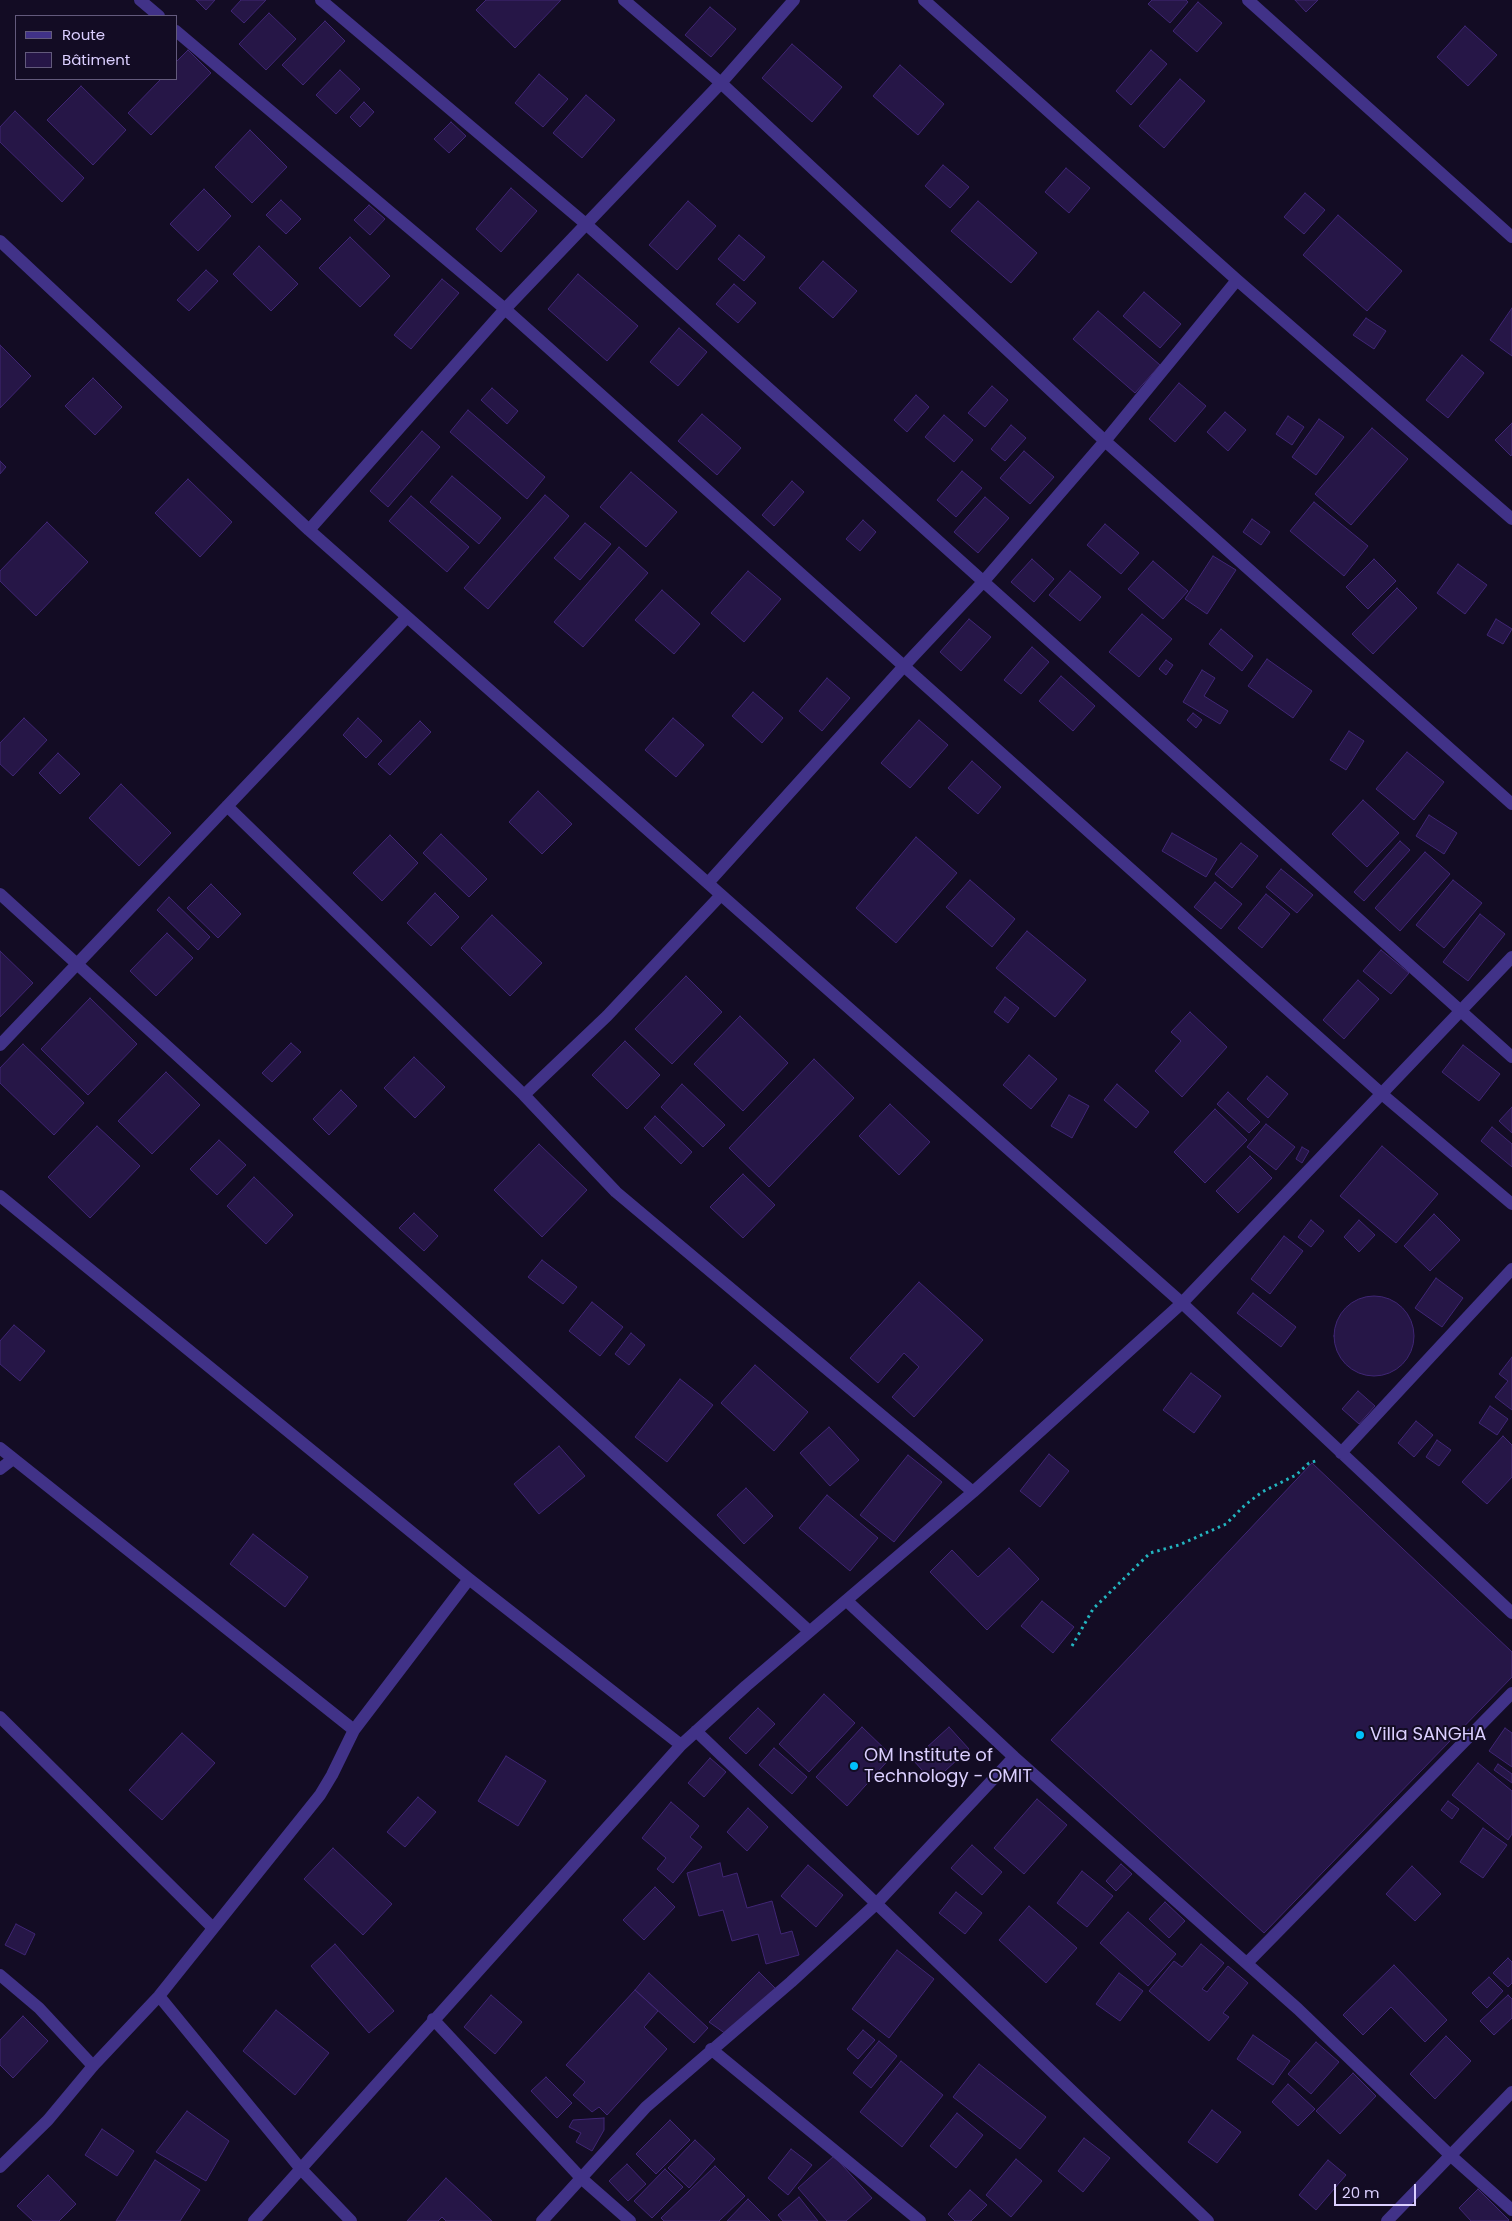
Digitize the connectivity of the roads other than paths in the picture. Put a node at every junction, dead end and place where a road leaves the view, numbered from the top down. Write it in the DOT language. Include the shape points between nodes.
graph roads {
  1 [pos="140,0"];
  2 [pos="321,0"];
  3 [pos="624,0"];
  4 [pos="794,0"];
  5 [pos="924,0"];
  6 [pos="1248,0"];
  7 [pos="158,15"];
  8 [pos="178,33"];
  9 [pos="721,83"];
  10 [pos="587,225"];
  11 [pos="1512,237"];
  12 [pos="0,242"];
  13 [pos="1237,280"];
  14 [pos="505,309"];
  15 [pos="1105,441"];
  16 [pos="1512,519"];
  17 [pos="309,530"];
  18 [pos="983,582"];
  19 [pos="407,617"];
  20 [pos="904,666"];
  21 [pos="1512,804"];
  22 [pos="227,806"];
  23 [pos="708,883"];
  24 [pos="0,894"];
  25 [pos="721,895"];
  26 [pos="1512,957"];
  27 [pos="77,963"];
  28 [pos="1461,1011"];
  29 [pos="0,1045"];
  30 [pos="1512,1057"];
  31 [pos="1383,1094"];
  32 [pos="524,1095"];
  33 [pos="0,1196"];
  34 [pos="1512,1204"];
  35 [pos="1512,1269"];
  36 [pos="1182,1303"];
  37 [pos="0,1448"];
  38 [pos="1341,1453"];
  39 [pos="13,1459"];
  40 [pos="0,1469"];
  41 [pos="973,1492"];
  42 [pos="469,1579"];
  43 [pos="847,1601"];
  44 [pos="1512,1613"];
  45 [pos="809,1631"];
  46 [pos="1512,1694"];
  47 [pos="0,1717"];
  48 [pos="354,1730"];
  49 [pos="696,1731"];
  50 [pos="681,1745"];
  51 [pos="1014,1757"];
  52 [pos="876,1904"];
  53 [pos="213,1928"];
  54 [pos="1247,1963"];
  55 [pos="0,1975"];
  56 [pos="159,1996"];
  57 [pos="433,2019"];
  58 [pos="711,2049"];
  59 [pos="93,2066"];
  60 [pos="1512,2092"];
  61 [pos="1450,2155"];
  62 [pos="0,2167"];
  63 [pos="300,2168"];
  64 [pos="581,2178"];
  65 [pos="1512,2210"];
  66 [pos="254,2221"];
  67 [pos="351,2221"];
  68 [pos="542,2221"];
  69 [pos="630,2221"];
  70 [pos="920,2221"];
  71 [pos="1208,2221"];
  72 [pos="1387,2221"];
  1 -- 7 [label="street"];
  2 -- 10 [label="street"];
  3 -- 9 [label="street"];
  4 -- 9 [label="street"];
  5 -- 13 [label="street"];
  6 -- 11 [label="street"];
  8 -- 14 [label="street"];
  9 -- 10 [label="street"];
  9 -- 15 [label="street"];
  10 -- 14 [label="street"];
  10 -- 18 [label="street"];
  12 -- 17 [label="street"];
  13 -- 15 [label="street"];
  13 -- 16 [label="street"];
  14 -- 17 [label="street"];
  14 -- 20 [label="street"];
  15 -- 18 [label="street"];
  15 -- 21 [label="street"];
  17 -- 19 [label="street"];
  18 -- 20 [label="street"];
  18 -- 28 [label="street"];
  19 -- 22 [label="street"];
  19 -- 23 [label="street"];
  20 -- 23 [label="street"];
  20 -- 31 [label="street"];
  22 -- 27 [label="street"];
  22 -- 32 [label="street"];
  23 -- 25 [label="street"];
  24 -- 27 [label="street"];
  25 -- 32 [label="street" via="607,1016"];
  25 -- 36 [label="street"];
  26 -- 28 [label="street"];
  27 -- 29 [label="street"];
  27 -- 45 [label="street"];
  28 -- 30 [label="street"];
  28 -- 31 [label="street"];
  31 -- 34 [label="street"];
  31 -- 36 [label="street"];
  32 -- 41 [label="street" via="616,1192"];
  33 -- 42 [label="street"];
  35 -- 38 [label="street"];
  36 -- 38 [label="street"];
  36 -- 41 [label="street"];
  37 -- 39 [label="street"];
  38 -- 44 [label="street"];
  39 -- 40 [label="street"];
  39 -- 48 [label="street"];
  41 -- 43 [label="street"];
  42 -- 48 [label="street"];
  42 -- 50 [label="street"];
  43 -- 45 [label="street"];
  43 -- 51 [label="street"];
  45 -- 49 [label="street"];
  46 -- 54 [label="street"];
  47 -- 53 [label="street"];
  48 -- 53 [label="street" via="320,1796"];
  49 -- 50 [label="street"];
  49 -- 52 [label="street"];
  50 -- 57 [label="street"];
  51 -- 52 [label="street"];
  51 -- 54 [label="street"];
  52 -- 58 [label="street"];
  52 -- 71 [label="street"];
  53 -- 56 [label="street"];
  54 -- 61 [label="street"];
  55 -- 59 [label="street" via="39,2008"];
  56 -- 59 [label="street"];
  56 -- 63 [label="street"];
  57 -- 63 [label="street"];
  57 -- 64 [label="street"];
  58 -- 64 [label="street" via="646,2107"];
  58 -- 70 [label="street"];
  59 -- 62 [label="street" via="48,2120"];
  60 -- 61 [label="street"];
  61 -- 65 [label="street"];
  61 -- 72 [label="street"];
  63 -- 66 [label="street"];
  63 -- 67 [label="street"];
  64 -- 68 [label="street"];
  64 -- 69 [label="street"];
}
